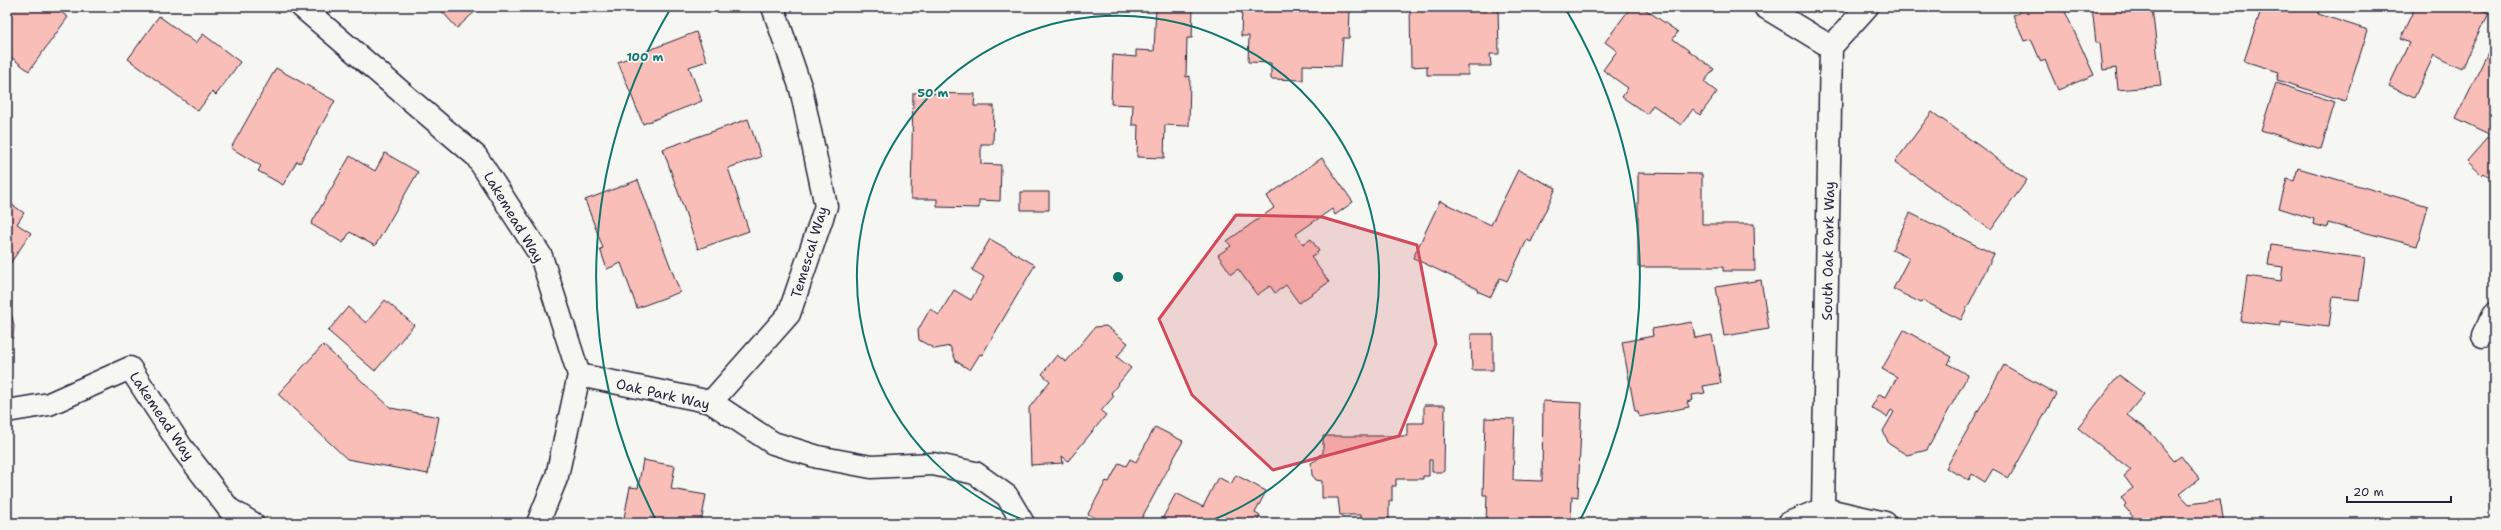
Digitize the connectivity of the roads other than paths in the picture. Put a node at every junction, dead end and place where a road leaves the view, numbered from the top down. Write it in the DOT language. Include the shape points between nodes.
graph roads {
  1 [pos="302,7"];
  2 [pos="773,7"];
  3 [pos="1765,7"];
  4 [pos="1867,7"];
  5 [pos="1831,47"];
  6 [pos="2494,314"];
  7 [pos="2483,336"];
  8 [pos="579,375"];
  9 [pos="711,402"];
  10 [pos="7,411"];
  11 [pos="1823,509"];
  12 [pos="252,523"];
  13 [pos="538,523"];
  14 [pos="1023,523"];
  15 [pos="1789,523"];
  16 [pos="1885,523"];
  1 -- 8 [label="street, Lakemead Way" via="476,156 541,256"];
  2 -- 9 [label="street, Temescal Way" via="801,89 826,206 789,314"];
  3 -- 5 [label="street"];
  4 -- 5 [label="street"];
  5 -- 11 [label="street, South Oak Park Way"];
  6 -- 7 [label="street"];
  8 -- 9 [label="street, Oak Park Way"];
  8 -- 13 [label="street, Lakemead Way" via="557,476"];
  9 -- 14 [label="street, Oak Park Way" via="773,443 818,456 871,467 933,464 975,473 1007,496"];
  10 -- 12 [label="street, Lakemead Way" via="49,404 130,368 182,448 229,509"];
  11 -- 15 [label="street"];
  11 -- 16 [label="street"];
}
